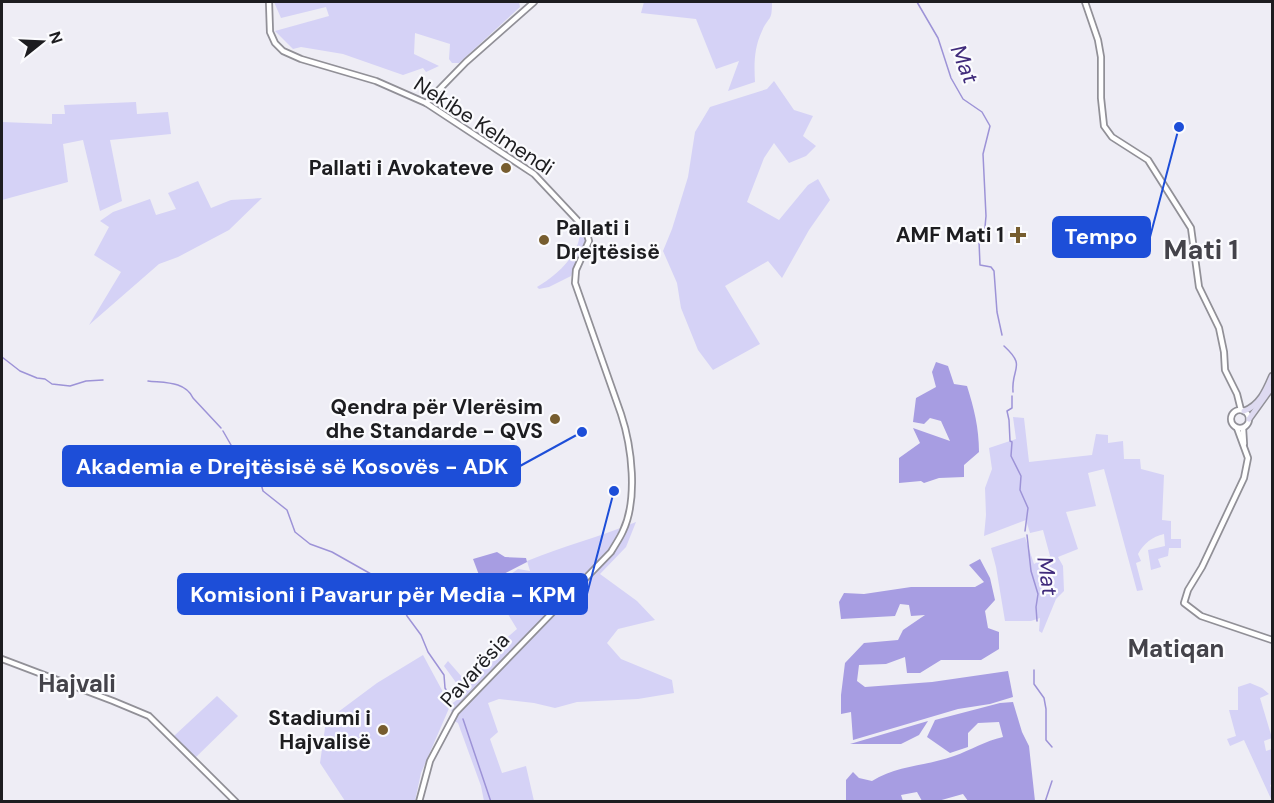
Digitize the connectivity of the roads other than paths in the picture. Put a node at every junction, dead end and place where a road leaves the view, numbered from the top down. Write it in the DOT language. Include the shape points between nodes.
graph roads {
  1 [pos="269,2"];
  2 [pos="534,2"];
  3 [pos="1085,2"];
  4 [pos="426,103"];
  5 [pos="1272,376"];
  6 [pos="1272,387"];
  7 [pos="1243,411"];
  8 [pos="621,414"];
  9 [pos="1249,419"];
  10 [pos="1240,428"];
  11 [pos="1272,640"];
  12 [pos="2,658"];
  13 [pos="236,801"];
  14 [pos="419,801"];
  1 -- 4 [label="street, Nekibe Kelmendi" via="270,32 283,51 376,81"];
  2 -- 4 [label="street"];
  3 -- 7 [label="street" via="1101,57 1105,128 1112,137 1148,160 1190,225 1199,287 1219,328 1225,370"];
  4 -- 8 [label="street, Nekibe Kelmendi" via="538,177 586,231 589,244 576,270 575,283"];
  5 -- 7 [label="main road" via="1262,397"];
  6 -- 9 [label="main road"];
  7 -- 9 [label="street"];
  7 -- 10 [label="street" via="1234,412 1231,417 1232,423"];
  8 -- 14 [label="street, Pavarësia" via="632,493 623,532 611,552 456,712 430,760"];
  9 -- 10 [label="street"];
  10 -- 11 [label="street" via="1248,461 1242,483 1184,603 1201,616"];
  12 -- 13 [label="street" via="149,716"];
}
